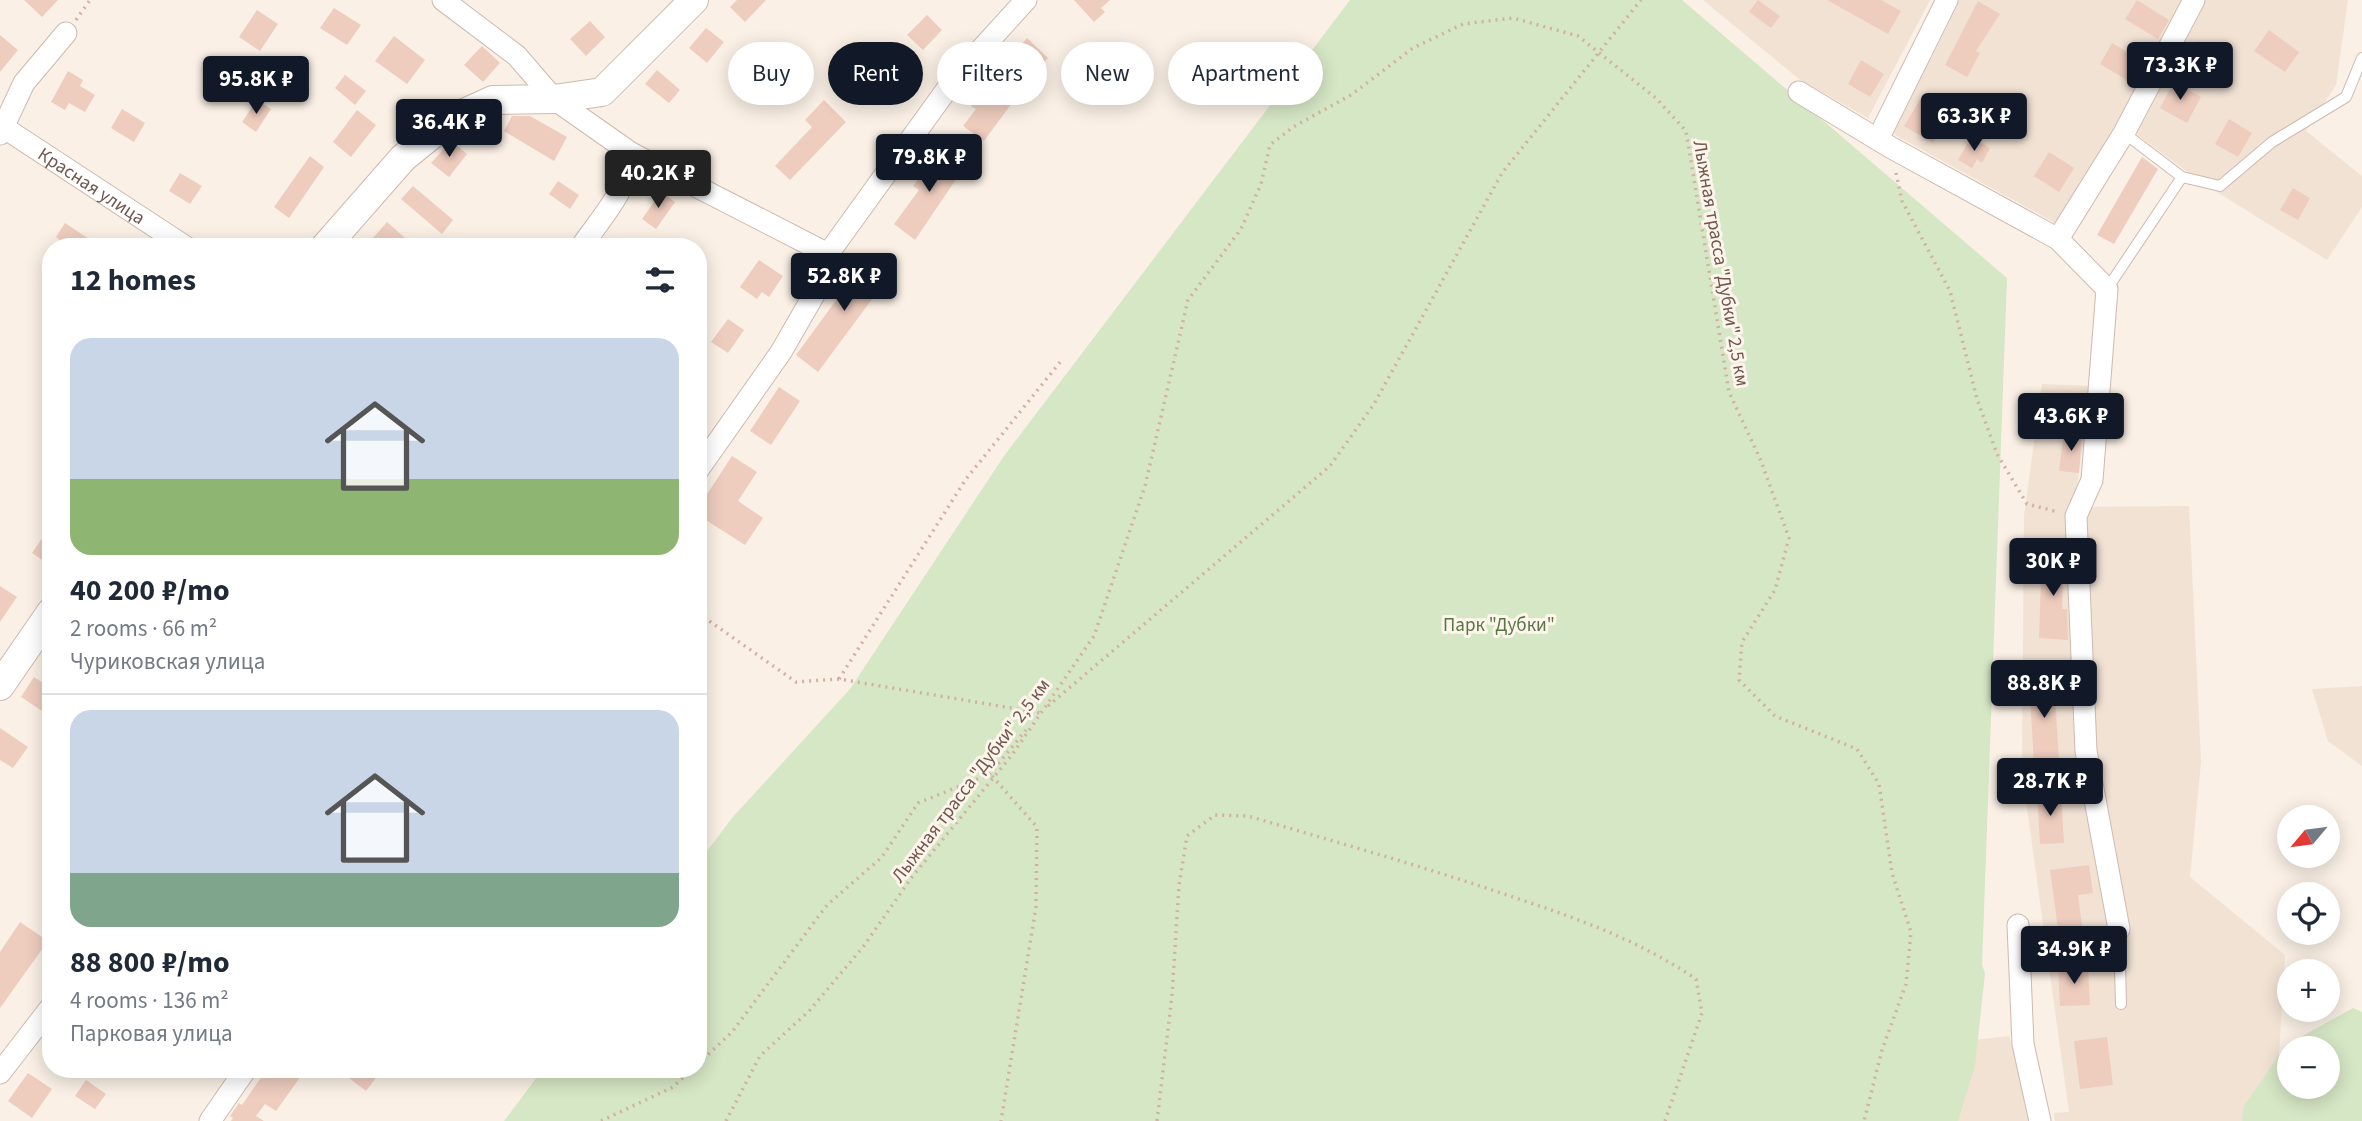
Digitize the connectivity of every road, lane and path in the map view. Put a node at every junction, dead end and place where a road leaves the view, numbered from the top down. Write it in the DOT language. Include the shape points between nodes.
graph roads {
  1 [pos="443,0"];
  2 [pos="694,0"];
  3 [pos="1026,0"];
  4 [pos="1641,0"];
  5 [pos="1947,0"];
  6 [pos="2194,0"];
  7 [pos="66,33"];
  8 [pos="1599,52"];
  9 [pos="2362,58"];
  10 [pos="1799,92"];
  11 [pos="554,99"];
  12 [pos="2,129"];
  13 [pos="2124,133"];
  14 [pos="1884,143"];
  15 [pos="631,153"];
  16 [pos="2182,177"];
  17 [pos="172,238"];
  18 [pos="333,238"];
  19 [pos="587,238"];
  20 [pos="2058,239"];
  21 [pos="828,254"];
  22 [pos="2107,289"];
  23 [pos="1061,360"];
  24 [pos="707,457"];
  25 [pos="2076,516"];
  26 [pos="707,619"];
  27 [pos="42,625"];
  28 [pos="839,679"];
  29 [pos="0,686"];
  30 [pos="1042,712"];
  31 [pos="992,776"];
  32 [pos="2018,926"];
  33 [pos="2119,929"];
  34 [pos="2121,1004"];
  35 [pos="42,1019"];
  36 [pos="707,1056"];
  37 [pos="0,1073"];
  38 [pos="240,1078"];
  39 [pos="682,1078"];
  40 [pos="210,1121"];
  41 [pos="601,1121"];
  42 [pos="726,1121"];
  43 [pos="1001,1121"];
  44 [pos="1157,1121"];
  45 [pos="1665,1121"];
  46 [pos="1864,1121"];
  47 [pos="2040,1121"];
  1 -- 11 [label="street" via="517,56"];
  2 -- 11 [label="street" via="601,92"];
  3 -- 21 [label="street" via="955,78"];
  4 -- 8 [label="path"];
  5 -- 14 [label="street"];
  6 -- 13 [label="street"];
  7 -- 12 [label="street" via="24,83"];
  8 -- 30 [label="path" via="1502,173 1374,404 1330,466"];
  8 -- 30 [label="path, Лыжная трасса \"Дубки\" 2,5 км" via="1578,36 1513,18 1463,24 1413,48 1351,95 1270,145 1261,184 1241,229 1188,300 1144,486 1094,636"];
  8 -- 46 [label="path, Лыжная трасса \"Дубки\" 2,5 км" via="1657,99 1686,131 1728,392 1761,461 1789,538 1775,590 1742,642 1739,680 1775,716 1857,749 1879,783 1892,873 1911,932 1906,984 1882,1050"];
  9 -- 16 [label="lane" via="2346,97 2272,142 2220,186"];
  10 -- 14 [label="street"];
  11 -- 15 [label="street"];
  11 -- 18 [label="street" via="493,100 451,119 403,158"];
  12 -- 17 [label="street, Красная улица"];
  13 -- 16 [label="lane"];
  13 -- 20 [label="street"];
  14 -- 20 [label="street"];
  14 -- 25 [label="path" via="1902,201 1950,291 1977,399 1997,454 2027,504"];
  15 -- 19 [label="street" via="621,191"];
  15 -- 21 [label="street"];
  16 -- 22 [label="lane"];
  20 -- 22 [label="street"];
  21 -- 24 [label="street" via="815,293 781,352"];
  22 -- 25 [label="street" via="2092,480"];
  23 -- 28 [label="path" via="966,479"];
  25 -- 33 [label="street" via="2086,751"];
  26 -- 28 [label="path" via="796,682"];
  27 -- 29 [label="street"];
  28 -- 30 [label="path"];
  30 -- 31 [label="path, Лыжная трасса \"Дубки\" 2,5 км"];
  31 -- 36 [label="path" via="918,803 882,857 827,905 732,1032"];
  31 -- 42 [label="path, Лыжная трасса \"Дубки\" 2,5 км" via="863,947 810,1010 760,1056"];
  31 -- 43 [label="path" via="1037,827 1036,907"];
  32 -- 47 [label="street" via="2023,1044"];
  33 -- 34 [label="lane"];
  35 -- 37 [label="street"];
  38 -- 40 [label="street"];
  39 -- 41 [label="path" via="673,1087"];
  44 -- 45 [label="path" via="1187,836 1215,815 1248,816 1476,884 1654,951 1696,979 1702,1013"];
}
